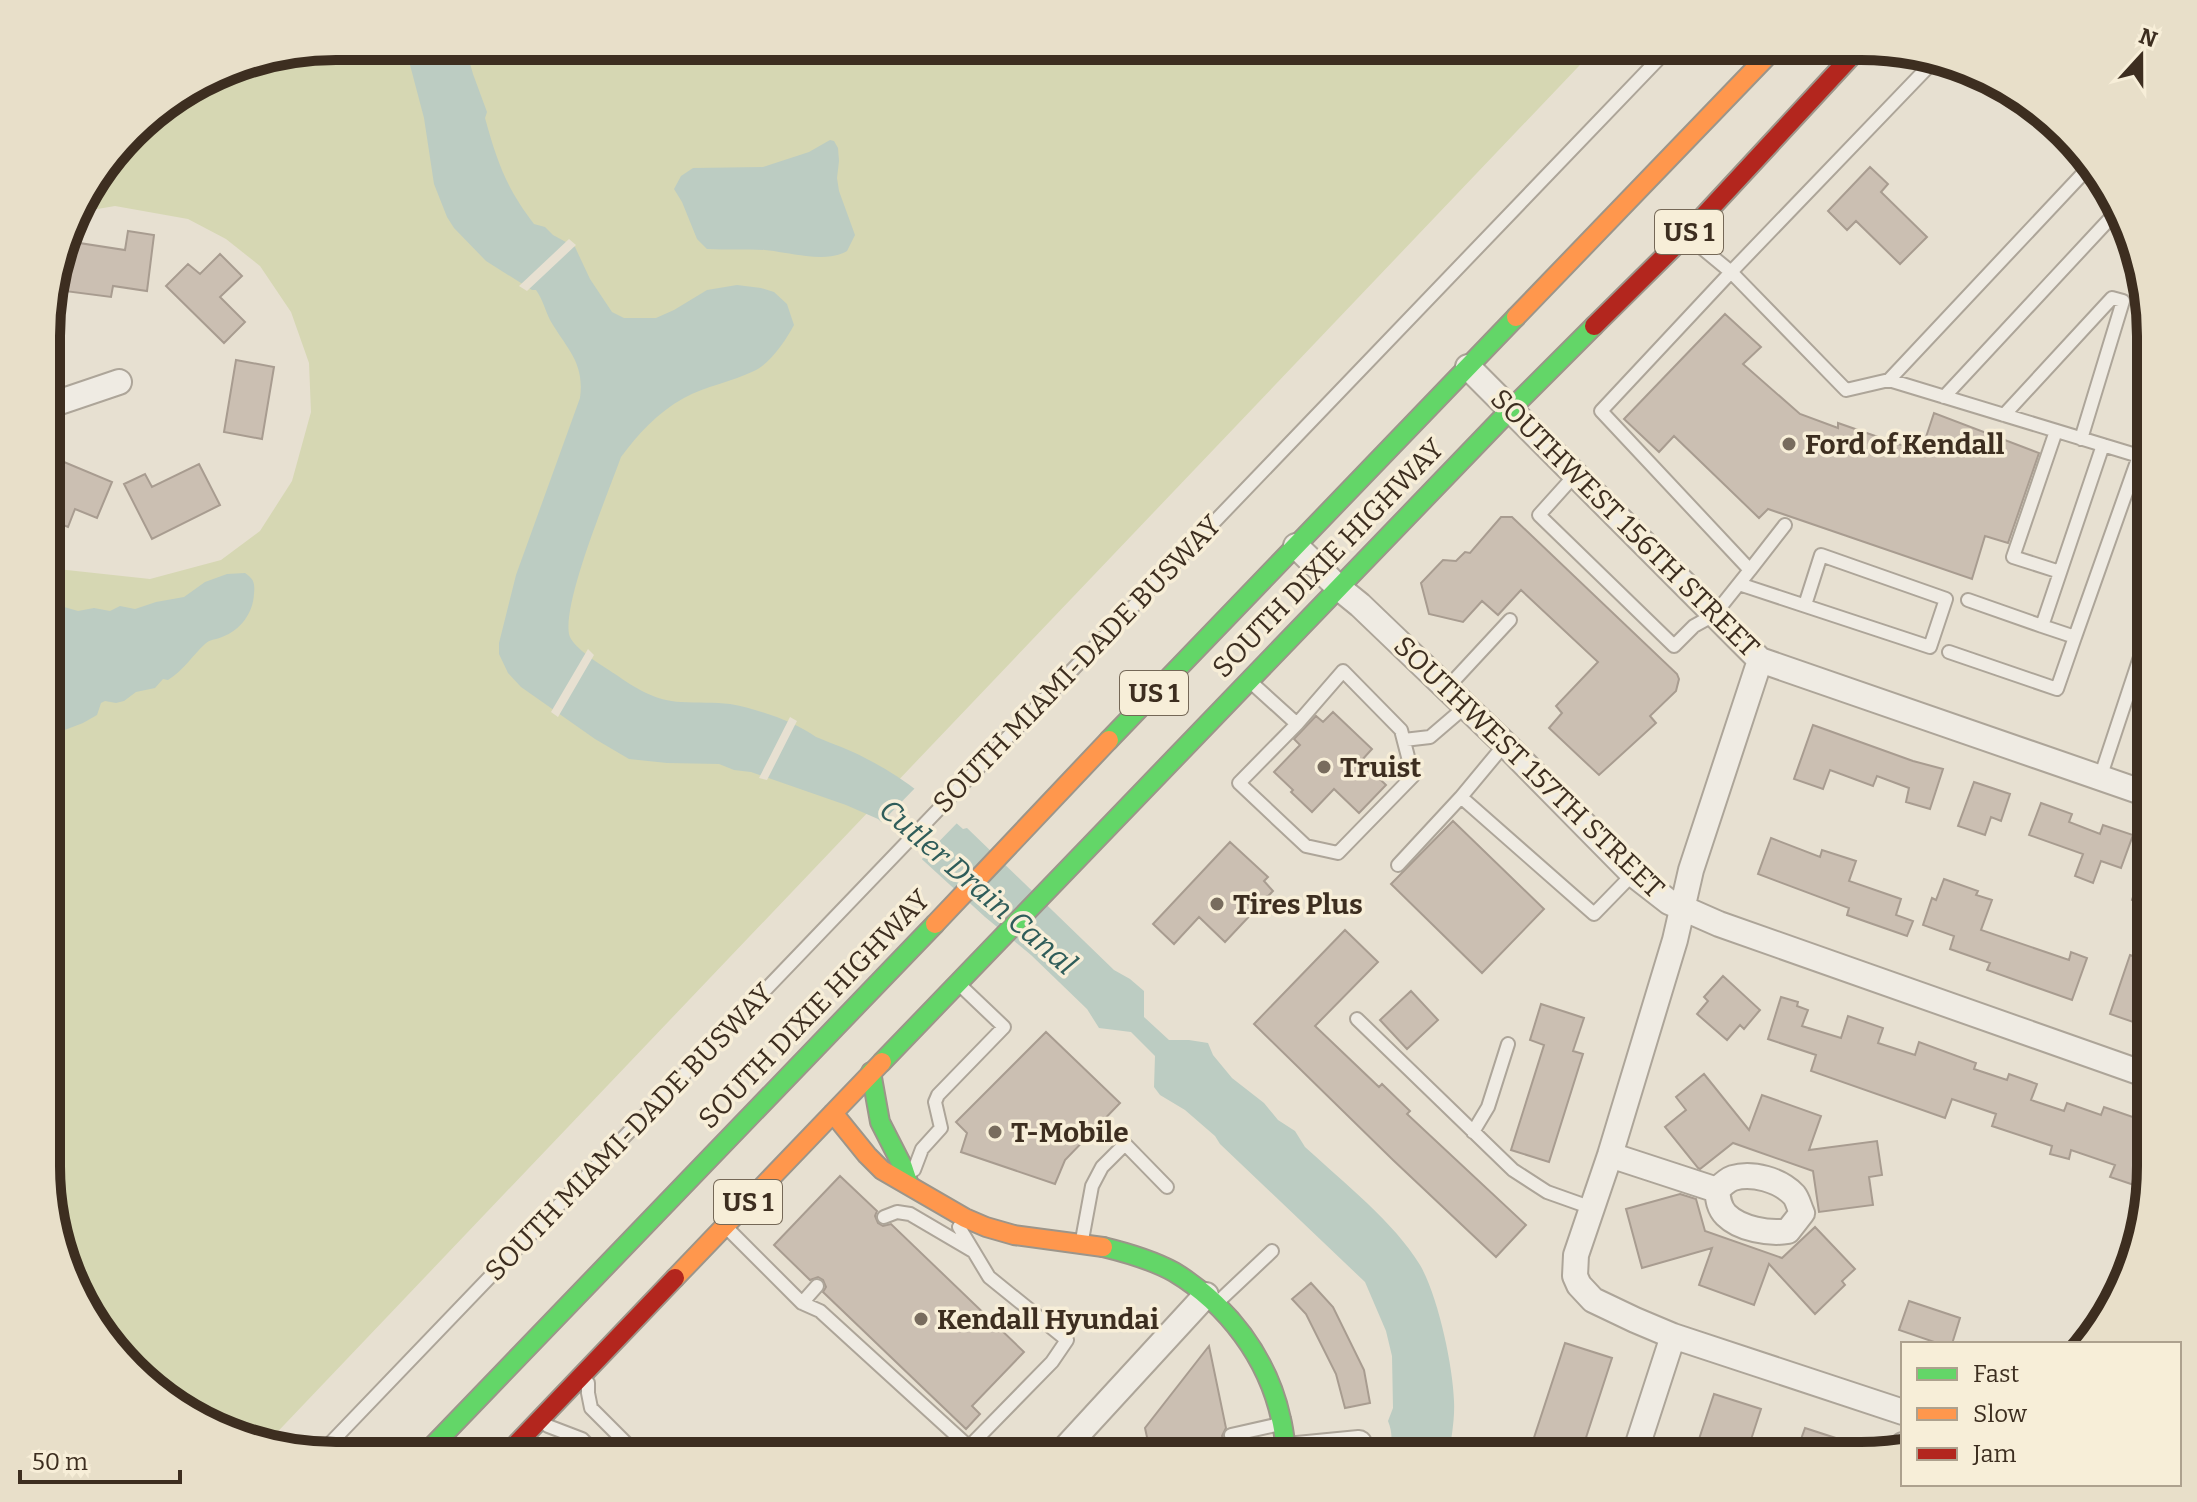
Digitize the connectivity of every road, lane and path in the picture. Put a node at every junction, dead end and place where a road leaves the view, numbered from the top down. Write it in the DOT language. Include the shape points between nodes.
graph roads {
  1 [pos="1657,61"];
  2 [pos="1763,61"];
  3 [pos="1847,61"];
  4 [pos="1927,68"];
  5 [pos="2083,174"];
  6 [pos="2110,219"];
  7 [pos="1686,235"];
  8 [pos="1731,272"];
  9 [pos="1468,367"];
  10 [pos="1889,380"];
  11 [pos="119,382"];
  12 [pos="1944,397"];
  13 [pos="60,402"];
  14 [pos="1510,410"];
  15 [pos="2004,415"];
  16 [pos="2056,431"];
  17 [pos="2081,439"];
  18 [pos="2103,445"];
  19 [pos="2136,455"];
  20 [pos="2136,464"];
  21 [pos="1575,475"];
  22 [pos="1785,525"];
  23 [pos="1296,546"];
  24 [pos="1750,570"];
  25 [pos="2060,572"];
  26 [pos="1739,584"];
  27 [pos="1339,588"];
  28 [pos="1968,600"];
  29 [pos="1805,605"];
  30 [pos="1714,615"];
  31 [pos="1510,620"];
  32 [pos="2042,626"];
  33 [pos="2075,637"];
  34 [pos="1949,652"];
  35 [pos="1760,660"];
  36 [pos="2136,669"];
  37 [pos="1249,680"];
  38 [pos="1446,689"];
  39 [pos="1465,707"];
  40 [pos="1297,724"];
  41 [pos="1404,740"];
  42 [pos="1505,744"];
  43 [pos="2100,778"];
  44 [pos="2136,790"];
  45 [pos="1461,797"];
  46 [pos="1398,865"];
  47 [pos="1633,874"];
  48 [pos="1683,910"];
  49 [pos="957,983"];
  50 [pos="844,1019"];
  51 [pos="1357,1019"];
  52 [pos="1508,1044"];
  53 [pos="831,1056"];
  54 [pos="2136,1071"];
  55 [pos="871,1072"];
  56 [pos="827,1092"];
  57 [pos="833,1113"];
  58 [pos="1473,1132"];
  59 [pos="1610,1155"];
  60 [pos="908,1183"];
  61 [pos="1167,1187"];
  62 [pos="1717,1190"];
  63 [pos="1592,1208"];
  64 [pos="951,1210"];
  65 [pos="884,1217"];
  66 [pos="725,1226"];
  67 [pos="1081,1243"];
  68 [pos="1272,1251"];
  69 [pos="975,1253"];
  70 [pos="817,1286"];
  71 [pos="1211,1299"];
  72 [pos="802,1303"];
  73 [pos="1673,1336"];
  74 [pos="589,1369"];
  75 [pos="1901,1411"];
  76 [pos="537,1423"];
  77 [pos="1283,1424"];
  78 [pos="1231,1435"];
  79 [pos="332,1441"];
  80 [pos="437,1441"];
  81 [pos="519,1441"];
  82 [pos="584,1441"];
  83 [pos="624,1441"];
  84 [pos="955,1441"];
  85 [pos="974,1441"];
  86 [pos="1072,1441"];
  87 [pos="1285,1442"];
  88 [pos="1639,1442"];
  1 -- 79 [label="lane, SOUTH MIAMI-DADE BUSWAY"];
  2 -- 9 [label="main road, SOUTH DIXIE HIGHWAY / US 1"];
  3 -- 7 [label="main road, SOUTH DIXIE HIGHWAY / US 1"];
  4 -- 8 [label="lane"];
  5 -- 10 [label="lane"];
  6 -- 12 [label="lane"];
  7 -- 8 [label="lane"];
  7 -- 14 [label="main road, SOUTH DIXIE HIGHWAY / US 1"];
  8 -- 10 [label="lane" via="1846,390"];
  8 -- 24 [label="lane" via="1601,411"];
  9 -- 14 [label="street, SOUTHWEST 156TH STREET"];
  9 -- 23 [label="main road, SOUTH DIXIE HIGHWAY / US 1"];
  10 -- 12 [label="lane"];
  11 -- 13 [label="street"];
  12 -- 15 [label="lane"];
  14 -- 21 [label="street, SOUTHWEST 156TH STREET"];
  14 -- 27 [label="main road, SOUTH DIXIE HIGHWAY / US 1"];
  15 -- 16 [label="lane"];
  15 -- 17 [label="lane" via="2112,298 2123,301"];
  16 -- 17 [label="lane"];
  16 -- 25 [label="lane" via="2013,557"];
  17 -- 18 [label="lane"];
  18 -- 19 [label="lane"];
  18 -- 25 [label="lane"];
  20 -- 33 [label="lane"];
  21 -- 30 [label="street, SOUTHWEST 156TH STREET"];
  21 -- 30 [label="lane" via="1539,515 1674,646"];
  22 -- 24 [label="lane"];
  23 -- 27 [label="street, SOUTHWEST 157TH STREET"];
  23 -- 50 [label="main road, SOUTH DIXIE HIGHWAY / US 1"];
  24 -- 26 [label="lane"];
  25 -- 32 [label="lane"];
  26 -- 29 [label="lane"];
  26 -- 30 [label="lane"];
  27 -- 37 [label="main road, SOUTH DIXIE HIGHWAY / US 1"];
  27 -- 38 [label="street, SOUTHWEST 157TH STREET"];
  28 -- 32 [label="lane"];
  29 -- 29 [label="lane" via="1930,647 1946,599 1821,555"];
  30 -- 35 [label="street, SOUTHWEST 156TH STREET"];
  31 -- 38 [label="lane"];
  32 -- 33 [label="lane"];
  33 -- 34 [label="lane" via="2057,689"];
  35 -- 43 [label="street, SOUTHWEST 156TH STREET"];
  35 -- 48 [label="street" via="1691,870"];
  36 -- 43 [label="lane"];
  37 -- 40 [label="lane"];
  37 -- 49 [label="main road, SOUTH DIXIE HIGHWAY / US 1"];
  38 -- 39 [label="street, SOUTHWEST 157TH STREET"];
  39 -- 41 [label="lane" via="1430,737"];
  39 -- 42 [label="street, SOUTHWEST 157TH STREET"];
  40 -- 41 [label="lane" via="1343,671 1401,730"];
  40 -- 41 [label="lane" via="1239,783 1306,846 1338,853 1413,776"];
  42 -- 45 [label="lane"];
  42 -- 47 [label="street, SOUTHWEST 157TH STREET"];
  43 -- 44 [label="street, SOUTHWEST 156TH STREET"];
  45 -- 46 [label="lane"];
  45 -- 47 [label="lane" via="1594,914"];
  47 -- 48 [label="street, SOUTHWEST 157TH STREET"];
  48 -- 54 [label="street, SOUTHWEST 157TH STREET"];
  48 -- 59 [label="street"];
  49 -- 55 [label="main road, SOUTH DIXIE HIGHWAY / US 1"];
  49 -- 60 [label="lane" via="1004,1027 938,1095 941,1128 922,1149"];
  50 -- 53 [label="main road"];
  50 -- 80 [label="main road, SOUTH DIXIE HIGHWAY / US 1"];
  51 -- 58 [label="lane"];
  52 -- 58 [label="lane" via="1488,1107"];
  55 -- 57 [label="main road, SOUTH DIXIE HIGHWAY / US 1"];
  55 -- 60 [label="main road" via="880,1122"];
  56 -- 57 [label="main road"];
  57 -- 60 [label="main road" via="881,1169"];
  57 -- 66 [label="main road, SOUTH DIXIE HIGHWAY / US 1"];
  58 -- 63 [label="lane" via="1513,1170 1547,1192"];
  59 -- 62 [label="street"];
  59 -- 63 [label="street"];
  60 -- 64 [label="main road"];
  61 -- 67 [label="lane" via="1125,1144 1092,1186"];
  63 -- 73 [label="street" via="1574,1267 1579,1285 1604,1306"];
  64 -- 67 [label="main road" via="1007,1234"];
  64 -- 69 [label="lane"];
  65 -- 69 [label="lane" via="910,1214"];
  66 -- 72 [label="lane"];
  66 -- 74 [label="main road, SOUTH DIXIE HIGHWAY / US 1"];
  67 -- 71 [label="main road" via="1145,1259"];
  68 -- 71 [label="lane"];
  69 -- 85 [label="lane" via="989,1277 1067,1340"];
  70 -- 72 [label="lane"];
  71 -- 77 [label="main road" via="1254,1348"];
  71 -- 86 [label="street"];
  72 -- 84 [label="lane" via="820,1311"];
  73 -- 75 [label="street"];
  73 -- 88 [label="street"];
  74 -- 76 [label="main road, SOUTH DIXIE HIGHWAY / US 1"];
  74 -- 83 [label="lane" via="591,1408"];
  76 -- 81 [label="main road, SOUTH DIXIE HIGHWAY / US 1"];
  76 -- 82 [label="lane"];
  77 -- 78 [label="lane"];
  77 -- 87 [label="main road"];
}
